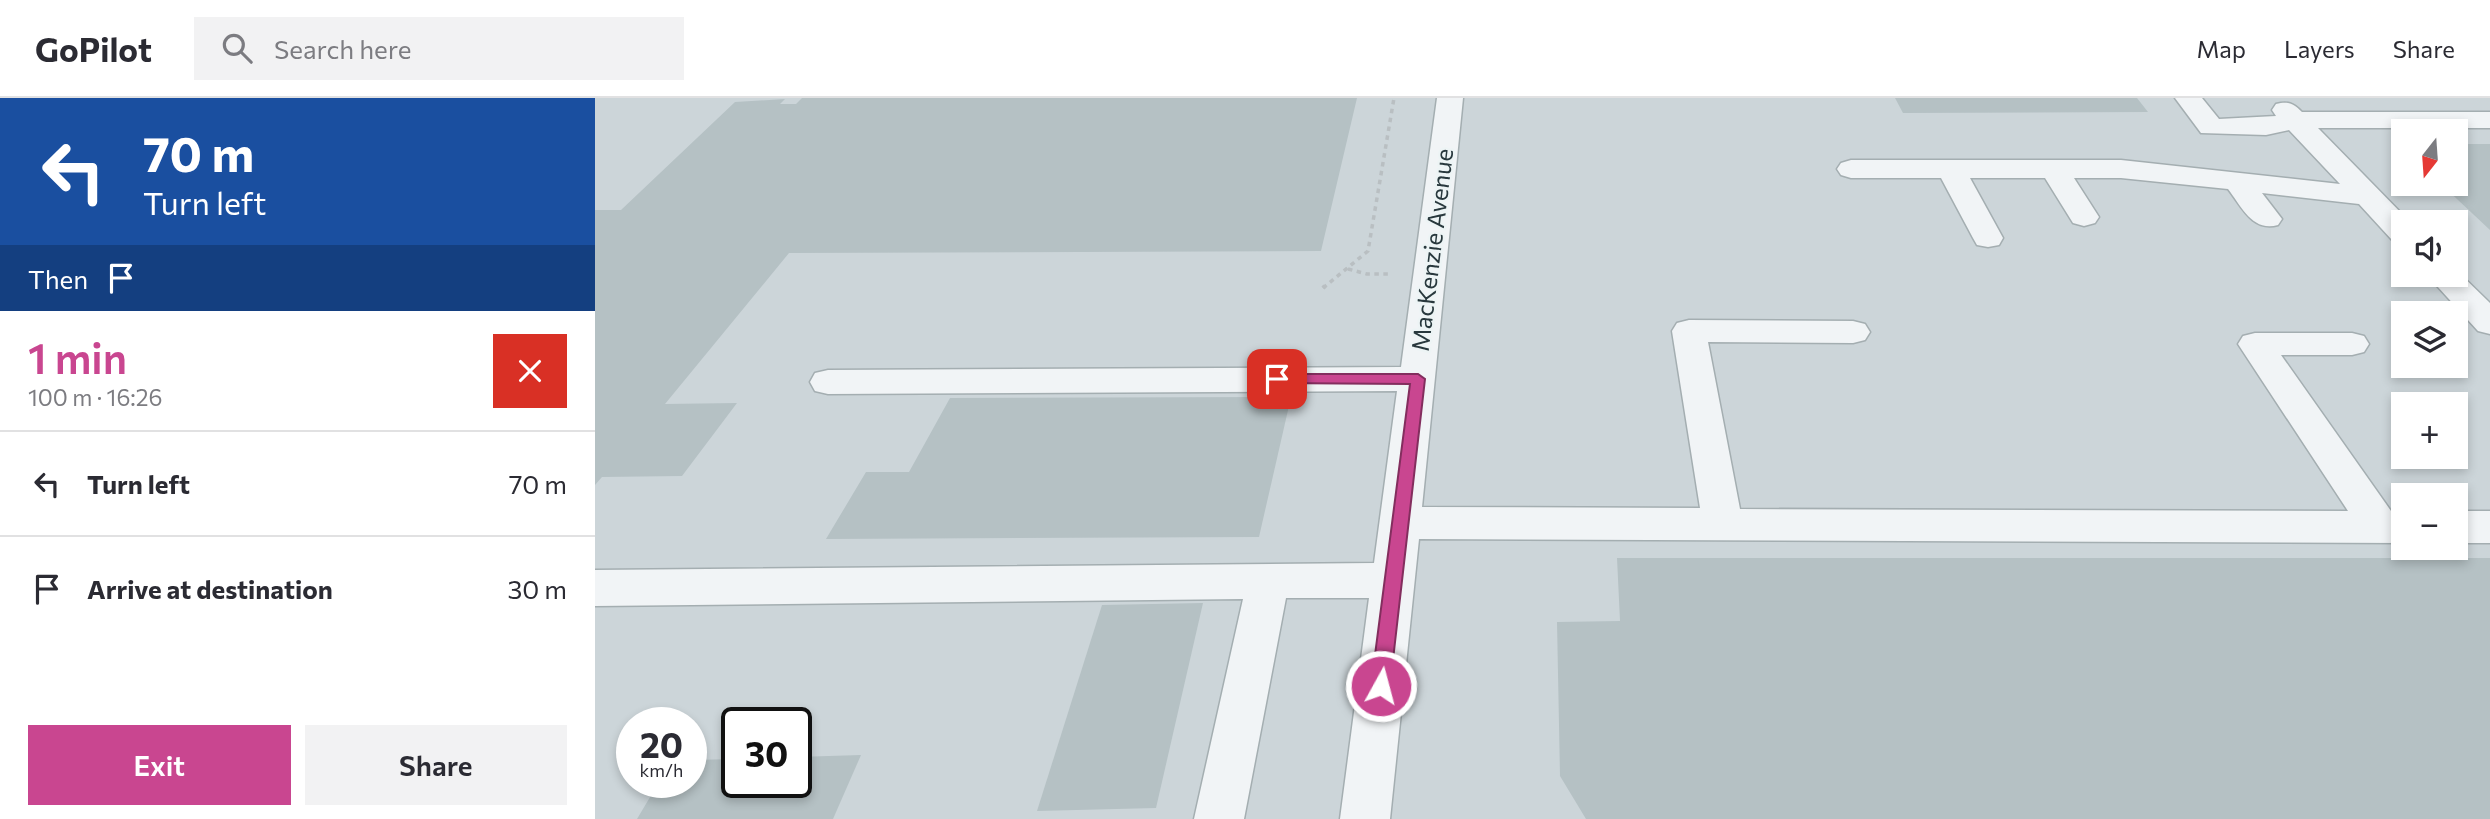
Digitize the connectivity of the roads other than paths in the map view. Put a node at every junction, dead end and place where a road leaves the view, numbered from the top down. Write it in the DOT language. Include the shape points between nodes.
graph roads {
  1 [pos="1450,98"];
  2 [pos="2187,98"];
  3 [pos="2273,98"];
  4 [pos="2295,120"];
  5 [pos="2490,120"];
  6 [pos="1851,169"];
  7 [pos="2054,169"];
  8 [pos="1951,170"];
  9 [pos="2237,182"];
  10 [pos="2367,196"];
  11 [pos="2084,217"];
  12 [pos="2267,219"];
  13 [pos="2391,221"];
  14 [pos="1988,238"];
  15 [pos="2455,287"];
  16 [pos="2490,323"];
  17 [pos="1853,332"];
  18 [pos="2352,344"];
  19 [pos="1418,379"];
  20 [pos="828,382"];
  21 [pos="1400,523"];
  22 [pos="1723,525"];
  23 [pos="2391,526"];
  24 [pos="2391,527"];
  25 [pos="2468,527"];
  26 [pos="2490,527"];
  27 [pos="1393,580"];
  28 [pos="1268,581"];
  29 [pos="595,588"];
  30 [pos="1219,819"];
  31 [pos="1365,819"];
  1 -- 19 [label="street, MacKenzie Avenue"];
  2 -- 4 [label="street" via="2211,127 2266,127"];
  3 -- 4 [label="street"];
  4 -- 5 [label="street"];
  4 -- 10 [label="street"];
  6 -- 8 [label="street"];
  7 -- 8 [label="street"];
  7 -- 9 [label="street" via="2121,169"];
  7 -- 11 [label="street"];
  8 -- 14 [label="street"];
  9 -- 10 [label="street"];
  9 -- 12 [label="street"];
  10 -- 13 [label="street"];
  15 -- 16 [label="street"];
  17 -- 22 [label="street" via="1689,331"];
  18 -- 23 [label="street" via="2255,344"];
  19 -- 20 [label="street"];
  19 -- 21 [label="street, MacKenzie Avenue"];
  21 -- 22 [label="street"];
  21 -- 27 [label="street, MacKenzie Avenue"];
  22 -- 24 [label="street"];
  25 -- 26 [label="street"];
  27 -- 28 [label="street"];
  27 -- 31 [label="street, MacKenzie Avenue"];
  28 -- 29 [label="street"];
  28 -- 30 [label="street"];
}
